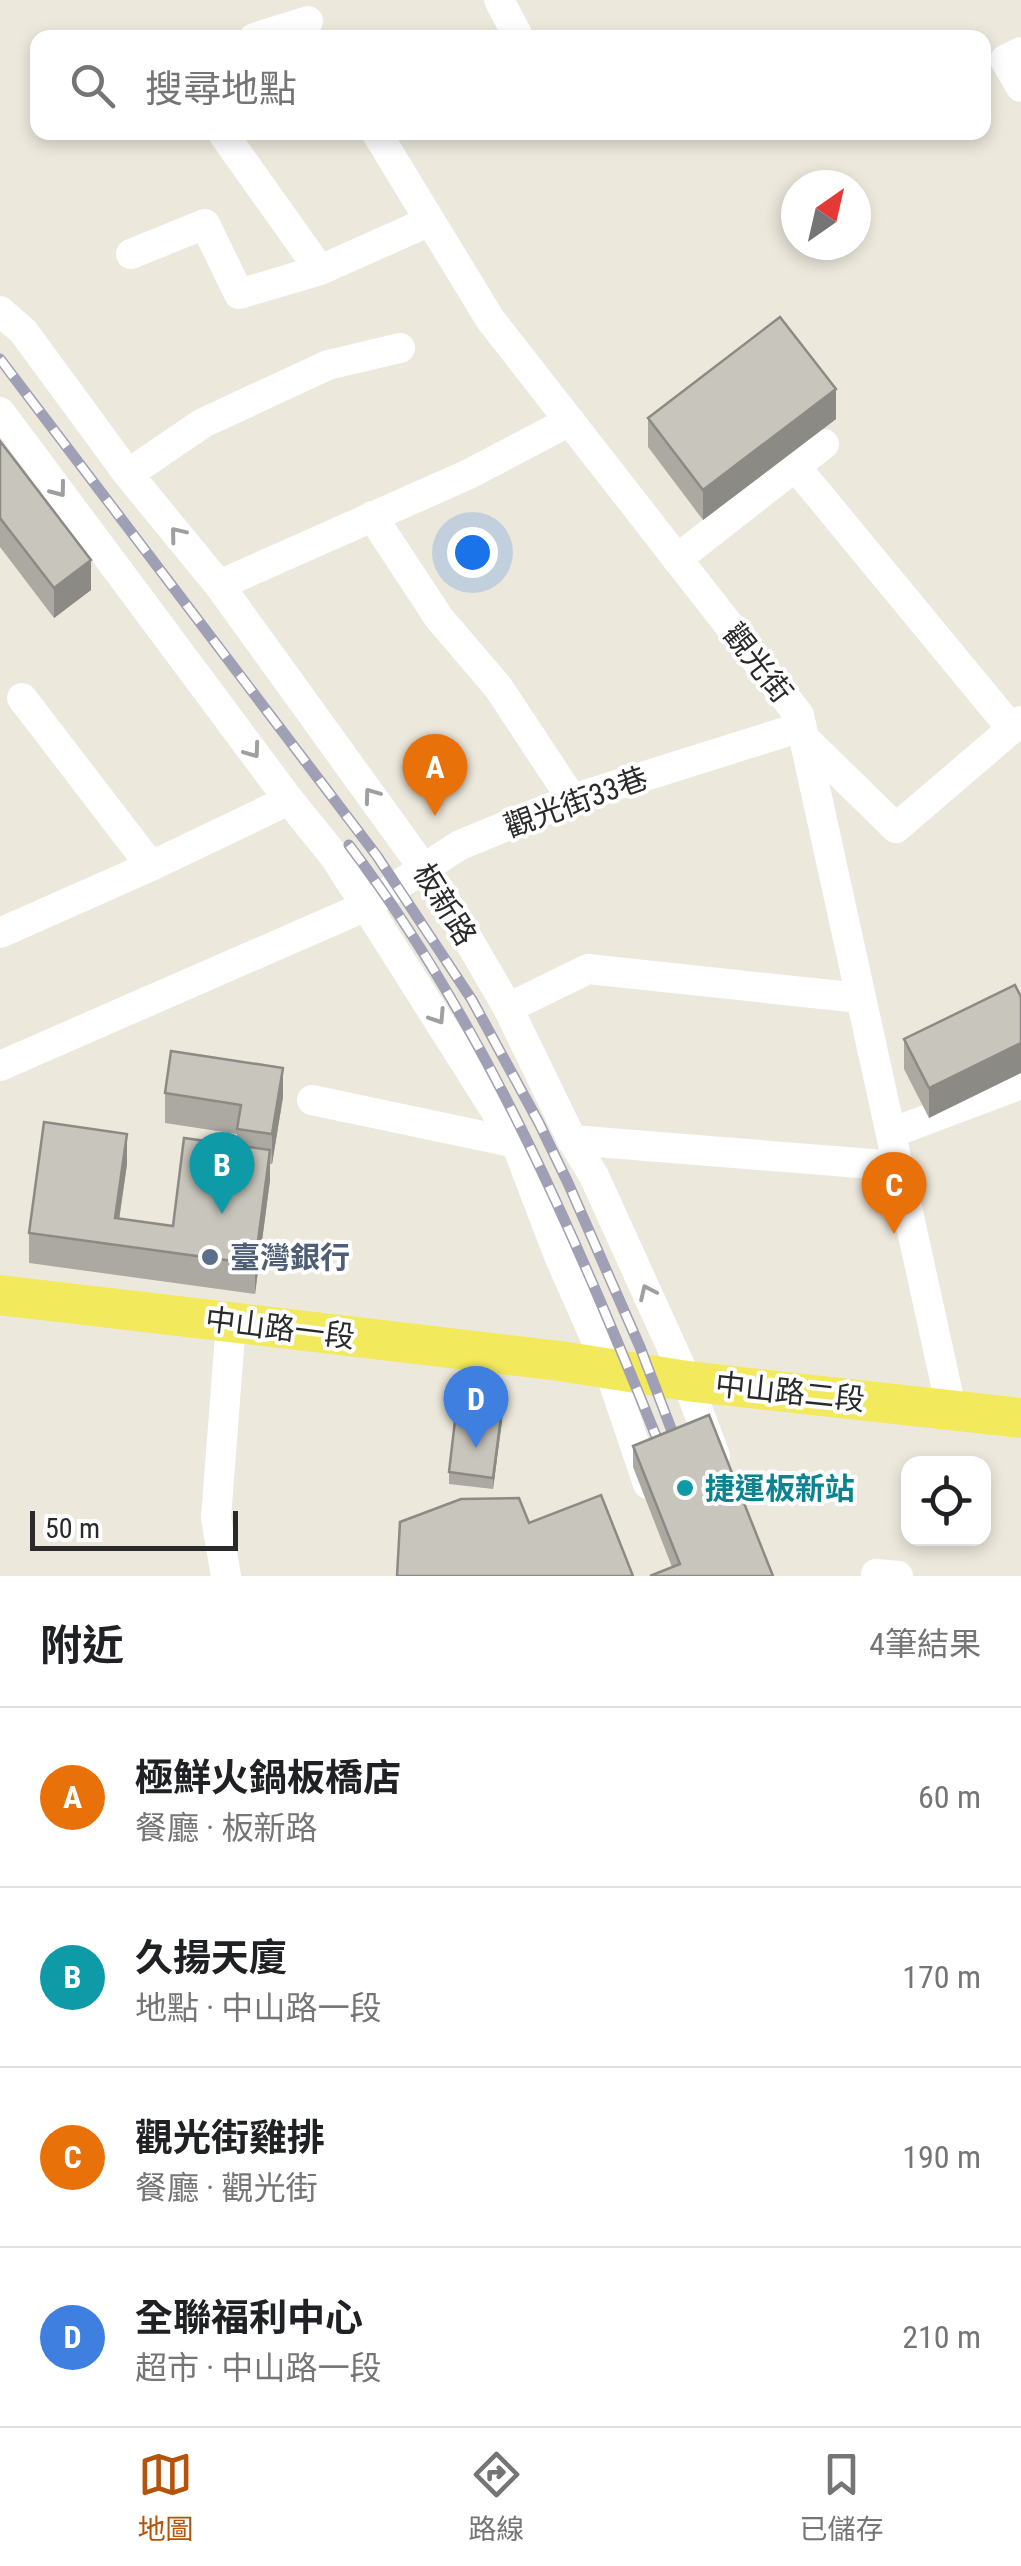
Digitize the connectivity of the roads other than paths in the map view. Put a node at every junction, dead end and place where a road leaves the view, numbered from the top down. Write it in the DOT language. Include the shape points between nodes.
graph roads {
  1 [pos="499,0"];
  2 [pos="308,20"];
  3 [pos="278,30"];
  4 [pos="515,30"];
  5 [pos="1021,52"];
  6 [pos="1021,87"];
  7 [pos="228,140"];
  8 [pos="381,140"];
  9 [pos="430,221"];
  10 [pos="132,254"];
  11 [pos="320,270"];
  12 [pos="0,311"];
  13 [pos="400,348"];
  14 [pos="0,412"];
  15 [pos="570,422"];
  16 [pos="824,444"];
  17 [pos="795,466"];
  18 [pos="128,474"];
  19 [pos="372,516"];
  20 [pos="677,559"];
  21 [pos="219,585"];
  22 [pos="22,698"];
  23 [pos="1016,725"];
  24 [pos="802,733"];
  25 [pos="572,799"];
  26 [pos="289,800"];
  27 [pos="151,866"];
  28 [pos="424,868"];
  29 [pos="364,907"];
  30 [pos="6,919"];
  31 [pos="860,998"];
  32 [pos="508,1008"];
  33 [pos="0,1066"];
  34 [pos="1021,1084"];
  35 [pos="312,1100"];
  36 [pos="892,1133"];
  37 [pos="572,1140"];
  38 [pos="516,1142"];
  39 [pos="897,1166"];
  40 [pos="0,1295"];
  41 [pos="231,1322"];
  42 [pos="560,1361"];
  43 [pos="609,1369"];
  44 [pos="687,1381"];
  45 [pos="951,1408"];
  46 [pos="1021,1418"];
  47 [pos="726,1487"];
  48 [pos="660,1520"];
  49 [pos="226,1576"];
  1 -- 4 [label="street"];
  2 -- 3 [label="street"];
  5 -- 6 [label="street" via="1005,60"];
  7 -- 11 [label="street"];
  8 -- 9 [label="street, 觀光街"];
  9 -- 11 [label="street"];
  9 -- 15 [label="street, 觀光街" via="490,319"];
  10 -- 11 [label="street" via="204,224 239,294"];
  12 -- 18 [label="street, 板新路" via="23,331"];
  13 -- 18 [label="street" via="328,364 203,423"];
  14 -- 26 [label="street, one-way"];
  15 -- 19 [label="street"];
  15 -- 20 [label="street, 觀光街"];
  16 -- 17 [label="street"];
  17 -- 20 [label="street"];
  17 -- 23 [label="street"];
  21 -- 18 [label="street, 板新路, one-way"];
  19 -- 21 [label="street"];
  19 -- 25 [label="street"];
  20 -- 24 [label="street, 觀光街" via="799,715"];
  28 -- 21 [label="street, 板新路, one-way"];
  22 -- 27 [label="street"];
  23 -- 24 [label="street" via="896,828"];
  24 -- 25 [label="street, 觀光街33巷"];
  24 -- 31 [label="street, 觀光街"];
  25 -- 28 [label="street, 觀光街33巷" via="460,845"];
  26 -- 27 [label="street"];
  26 -- 29 [label="street" via="335,856"];
  27 -- 30 [label="street"];
  28 -- 29 [label="street, 觀光街33巷"];
  28 -- 32 [label="street, 板新路"];
  29 -- 33 [label="street, 觀光街33巷"];
  29 -- 38 [label="street, one-way"];
  31 -- 32 [label="street" via="588,969"];
  31 -- 36 [label="street, 觀光街"];
  32 -- 37 [label="street, 板新路"];
  34 -- 36 [label="street"];
  35 -- 38 [label="street"];
  36 -- 39 [label="street, 觀光街"];
  37 -- 39 [label="street"];
  44 -- 37 [label="street, 板新路, one-way"];
  38 -- 43 [label="street"];
  39 -- 45 [label="street, 觀光街"];
  40 -- 41 [label="main road, 中山路一段"];
  41 -- 42 [label="main road, 中山路一段"];
  41 -- 49 [label="street" via="216,1518"];
  42 -- 43 [label="main road, 中山路二段"];
  43 -- 44 [label="main road, 中山路二段"];
  43 -- 48 [label="street"];
  44 -- 45 [label="main road, 中山路二段"];
  44 -- 47 [label="street, 板新路"];
  45 -- 46 [label="main road, 中山路二段"];
}
